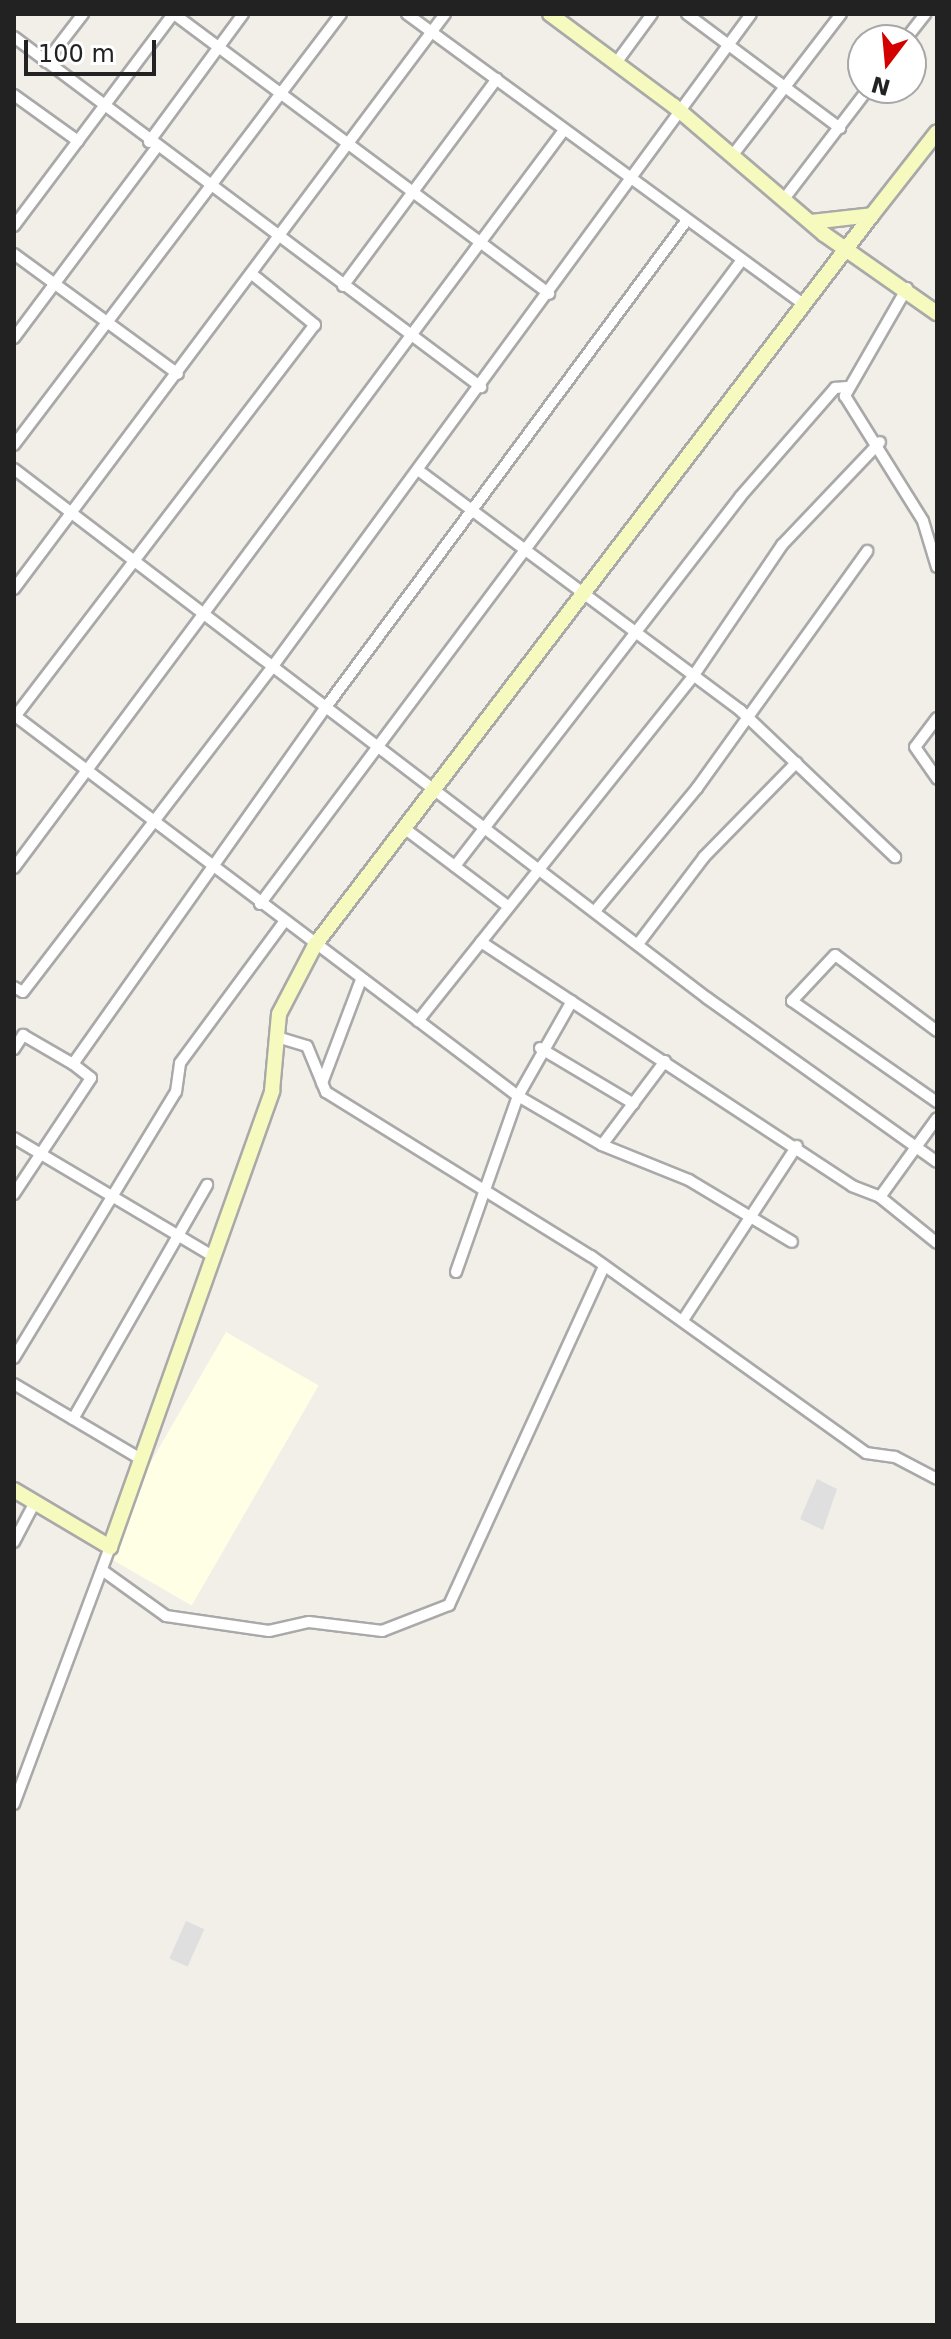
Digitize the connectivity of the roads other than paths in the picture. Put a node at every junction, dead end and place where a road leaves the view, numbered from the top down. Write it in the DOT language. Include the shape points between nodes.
graph roads {
  1 [pos="83,14"];
  2 [pos="174,14"];
  3 [pos="243,14"];
  4 [pos="341,14"];
  5 [pos="407,14"];
  6 [pos="445,14"];
  7 [pos="550,14"];
  8 [pos="652,14"];
  9 [pos="687,14"];
  10 [pos="751,14"];
  11 [pos="841,14"];
  12 [pos="432,33"];
  13 [pos="14,37"];
  14 [pos="727,46"];
  15 [pos="218,48"];
  16 [pos="46,62"];
  17 [pos="616,63"];
  18 [pos="497,79"];
  19 [pos="784,88"];
  20 [pos="280,96"];
  21 [pos="16,100"];
  22 [pos="857,104"];
  23 [pos="103,107"];
  24 [pos="683,113"];
  25 [pos="840,128"];
  26 [pos="564,130"];
  27 [pos="937,132"];
  28 [pos="78,141"];
  29 [pos="152,145"];
  30 [pos="347,145"];
  31 [pos="732,156"];
  32 [pos="634,182"];
  33 [pos="209,189"];
  34 [pos="412,192"];
  35 [pos="784,199"];
  36 [pos="872,215"];
  37 [pos="687,220"];
  38 [pos="810,222"];
  39 [pos="14,226"];
  40 [pos="277,239"];
  41 [pos="481,243"];
  42 [pos="849,246"];
  43 [pos="14,254"];
  44 [pos="742,260"];
  45 [pos="252,274"];
  46 [pos="54,285"];
  47 [pos="343,286"];
  48 [pos="907,288"];
  49 [pos="549,294"];
  50 [pos="802,303"];
  51 [pos="937,313"];
  52 [pos="108,323"];
  53 [pos="410,335"];
  54 [pos="14,338"];
  55 [pos="178,374"];
  56 [pos="481,387"];
  57 [pos="847,387"];
  58 [pos="880,442"];
  59 [pos="14,445"];
  60 [pos="14,469"];
  61 [pos="418,470"];
  62 [pos="71,513"];
  63 [pos="474,513"];
  64 [pos="867,551"];
  65 [pos="529,552"];
  66 [pos="135,560"];
  67 [pos="937,567"];
  68 [pos="14,589"];
  69 [pos="581,589"];
  70 [pos="202,612"];
  71 [pos="639,633"];
  72 [pos="273,666"];
  73 [pos="694,675"];
  74 [pos="326,707"];
  75 [pos="15,716"];
  76 [pos="749,718"];
  77 [pos="937,718"];
  78 [pos="380,749"];
  79 [pos="796,763"];
  80 [pos="87,771"];
  81 [pos="937,779"];
  82 [pos="433,789"];
  83 [pos="153,824"];
  84 [pos="404,828"];
  85 [pos="485,829"];
  86 [pos="895,857"];
  87 [pos="455,866"];
  88 [pos="14,868"];
  89 [pos="540,869"];
  90 [pos="215,870"];
  91 [pos="260,904"];
  92 [pos="509,907"];
  93 [pos="595,911"];
  94 [pos="284,922"];
  95 [pos="481,942"];
  96 [pos="638,944"];
  97 [pos="315,945"];
  98 [pos="361,980"];
  99 [pos="14,987"];
  100 [pos="572,1001"];
  101 [pos="418,1021"];
  102 [pos="937,1031"];
  103 [pos="277,1037"];
  104 [pos="540,1048"];
  105 [pos="14,1049"];
  106 [pos="665,1061"];
  107 [pos="73,1064"];
  108 [pos="322,1083"];
  109 [pos="518,1096"];
  110 [pos="937,1102"];
  111 [pos="634,1104"];
  112 [pos="937,1118"];
  113 [pos="14,1138"];
  114 [pos="602,1145"];
  115 [pos="797,1146"];
  116 [pos="918,1149"];
  117 [pos="40,1154"];
  118 [pos="937,1162"];
  119 [pos="207,1185"];
  120 [pos="490,1190"];
  121 [pos="14,1194"];
  122 [pos="111,1195"];
  123 [pos="880,1197"];
  124 [pos="749,1216"];
  125 [pos="178,1235"];
  126 [pos="792,1242"];
  127 [pos="937,1243"];
  128 [pos="213,1256"];
  129 [pos="604,1266"];
  130 [pos="456,1272"];
  131 [pos="683,1320"];
  132 [pos="14,1358"];
  133 [pos="14,1384"];
  134 [pos="73,1419"];
  135 [pos="141,1459"];
  136 [pos="14,1479"];
  137 [pos="937,1479"];
  138 [pos="14,1490"];
  139 [pos="35,1502"];
  140 [pos="14,1542"];
  141 [pos="112,1542"];
  142 [pos="102,1570"];
  143 [pos="14,1804"];
  1 -- 16 [label="street"];
  2 -- 15 [label="street"];
  2 -- 23 [label="street"];
  3 -- 15 [label="street"];
  4 -- 20 [label="street"];
  5 -- 12 [label="street"];
  6 -- 12 [label="street"];
  7 -- 17 [label="street"];
  8 -- 17 [label="street"];
  9 -- 14 [label="street"];
  10 -- 14 [label="street"];
  11 -- 19 [label="street"];
  12 -- 18 [label="street"];
  12 -- 30 [label="street"];
  13 -- 16 [label="street"];
  14 -- 19 [label="street"];
  14 -- 24 [label="street"];
  15 -- 20 [label="street"];
  15 -- 29 [label="street"];
  16 -- 23 [label="street"];
  17 -- 24 [label="street"];
  18 -- 26 [label="street"];
  18 -- 34 [label="street"];
  19 -- 25 [label="street"];
  19 -- 31 [label="street"];
  20 -- 30 [label="street"];
  20 -- 33 [label="street"];
  21 -- 28 [label="street"];
  22 -- 25 [label="street"];
  23 -- 28 [label="street"];
  23 -- 29 [label="street"];
  24 -- 31 [label="street"];
  24 -- 32 [label="street"];
  25 -- 35 [label="street"];
  26 -- 32 [label="street"];
  26 -- 41 [label="street"];
  27 -- 36 [label="street"];
  28 -- 39 [label="street"];
  29 -- 33 [label="street"];
  29 -- 46 [label="street"];
  30 -- 34 [label="street"];
  30 -- 40 [label="street"];
  31 -- 35 [label="street"];
  32 -- 37 [label="street"];
  32 -- 49 [label="street"];
  33 -- 40 [label="street"];
  33 -- 52 [label="street"];
  34 -- 41 [label="street"];
  34 -- 47 [label="street"];
  35 -- 38 [label="street"];
  36 -- 38 [label="street"];
  36 -- 42 [label="street"];
  37 -- 44 [label="street"];
  37 -- 63 [label="street"];
  38 -- 42 [label="street"];
  40 -- 45 [label="street"];
  40 -- 47 [label="street"];
  41 -- 49 [label="street"];
  41 -- 53 [label="street"];
  42 -- 48 [label="street"];
  42 -- 50 [label="street"];
  43 -- 46 [label="street"];
  44 -- 50 [label="street"];
  44 -- 65 [label="street"];
  45 -- 55 [label="street"];
  45 -- 66 [label="street" via="315,325"];
  46 -- 52 [label="street"];
  46 -- 54 [label="street"];
  47 -- 53 [label="street"];
  48 -- 51 [label="street"];
  48 -- 57 [label="street"];
  49 -- 56 [label="street"];
  50 -- 69 [label="street"];
  52 -- 55 [label="street"];
  52 -- 59 [label="street"];
  53 -- 56 [label="street"];
  53 -- 70 [label="street"];
  55 -- 62 [label="street"];
  56 -- 61 [label="street"];
  57 -- 58 [label="street" via="845,396"];
  57 -- 71 [label="street" via="835,388 807,417"];
  58 -- 67 [label="street" via="923,521"];
  58 -- 73 [label="street" via="782,545"];
  60 -- 62 [label="street"];
  61 -- 63 [label="street"];
  61 -- 72 [label="street"];
  62 -- 66 [label="street"];
  62 -- 68 [label="street"];
  63 -- 65 [label="street"];
  63 -- 74 [label="street"];
  64 -- 76 [label="street"];
  65 -- 69 [label="street"];
  65 -- 78 [label="street"];
  66 -- 70 [label="street"];
  66 -- 75 [label="street"];
  69 -- 71 [label="street"];
  69 -- 82 [label="street"];
  70 -- 72 [label="street"];
  70 -- 80 [label="street"];
  71 -- 73 [label="street"];
  71 -- 85 [label="street"];
  72 -- 74 [label="street"];
  72 -- 83 [label="street"];
  73 -- 76 [label="street"];
  73 -- 89 [label="street"];
  74 -- 78 [label="street"];
  74 -- 90 [label="street"];
  75 -- 80 [label="street"];
  76 -- 79 [label="street"];
  76 -- 93 [label="street"];
  77 -- 81 [label="street" via="915,747"];
  78 -- 82 [label="street"];
  78 -- 91 [label="street"];
  79 -- 86 [label="street"];
  79 -- 96 [label="street" via="704,857"];
  80 -- 83 [label="street"];
  80 -- 88 [label="street"];
  82 -- 84 [label="street"];
  82 -- 85 [label="street"];
  83 -- 90 [label="street"];
  83 -- 99 [label="street" via="23,992"];
  84 -- 87 [label="street"];
  84 -- 97 [label="street"];
  85 -- 87 [label="street"];
  85 -- 89 [label="street"];
  87 -- 92 [label="street"];
  89 -- 92 [label="street"];
  89 -- 93 [label="street"];
  90 -- 91 [label="street"];
  90 -- 107 [label="street"];
  91 -- 94 [label="street"];
  92 -- 95 [label="street"];
  93 -- 96 [label="street"];
  94 -- 97 [label="street"];
  94 -- 122 [label="street" via="180,1063 176,1092"];
  95 -- 100 [label="street"];
  95 -- 101 [label="street"];
  96 -- 116 [label="street"];
  97 -- 98 [label="street"];
  97 -- 103 [label="street" via="279,1014"];
  98 -- 101 [label="street"];
  98 -- 108 [label="street"];
  100 -- 104 [label="street"];
  100 -- 106 [label="street"];
  101 -- 109 [label="street"];
  102 -- 110 [label="street" via="835,955 792,1001"];
  103 -- 108 [label="street" via="307,1046"];
  103 -- 128 [label="street" via="272,1091"];
  104 -- 109 [label="street"];
  104 -- 111 [label="street"];
  105 -- 107 [label="street" via="23,1035"];
  106 -- 111 [label="street"];
  106 -- 115 [label="street"];
  107 -- 117 [label="street" via="91,1078"];
  108 -- 120 [label="street" via="326,1092"];
  109 -- 114 [label="street"];
  109 -- 120 [label="street"];
  111 -- 114 [label="street"];
  112 -- 116 [label="street"];
  113 -- 117 [label="street"];
  114 -- 124 [label="street" via="668,1170"];
  115 -- 123 [label="street"];
  115 -- 124 [label="street"];
  116 -- 118 [label="street"];
  116 -- 123 [label="street"];
  117 -- 121 [label="street"];
  117 -- 122 [label="street"];
  119 -- 125 [label="street"];
  120 -- 129 [label="street"];
  120 -- 130 [label="street"];
  122 -- 125 [label="street"];
  122 -- 132 [label="street"];
  123 -- 127 [label="street"];
  124 -- 126 [label="street"];
  124 -- 131 [label="street"];
  125 -- 128 [label="street"];
  125 -- 134 [label="street"];
  128 -- 135 [label="street"];
  129 -- 131 [label="street"];
  129 -- 142 [label="street" via="449,1605 382,1631 309,1622 269,1631 166,1616"];
  131 -- 137 [label="street" via="866,1453 895,1457"];
  133 -- 134 [label="street"];
  134 -- 135 [label="street"];
  135 -- 141 [label="street"];
  136 -- 141 [label="street"];
  138 -- 139 [label="street"];
  139 -- 140 [label="street"];
  139 -- 141 [label="street"];
  141 -- 142 [label="street"];
  142 -- 143 [label="street"];
}
